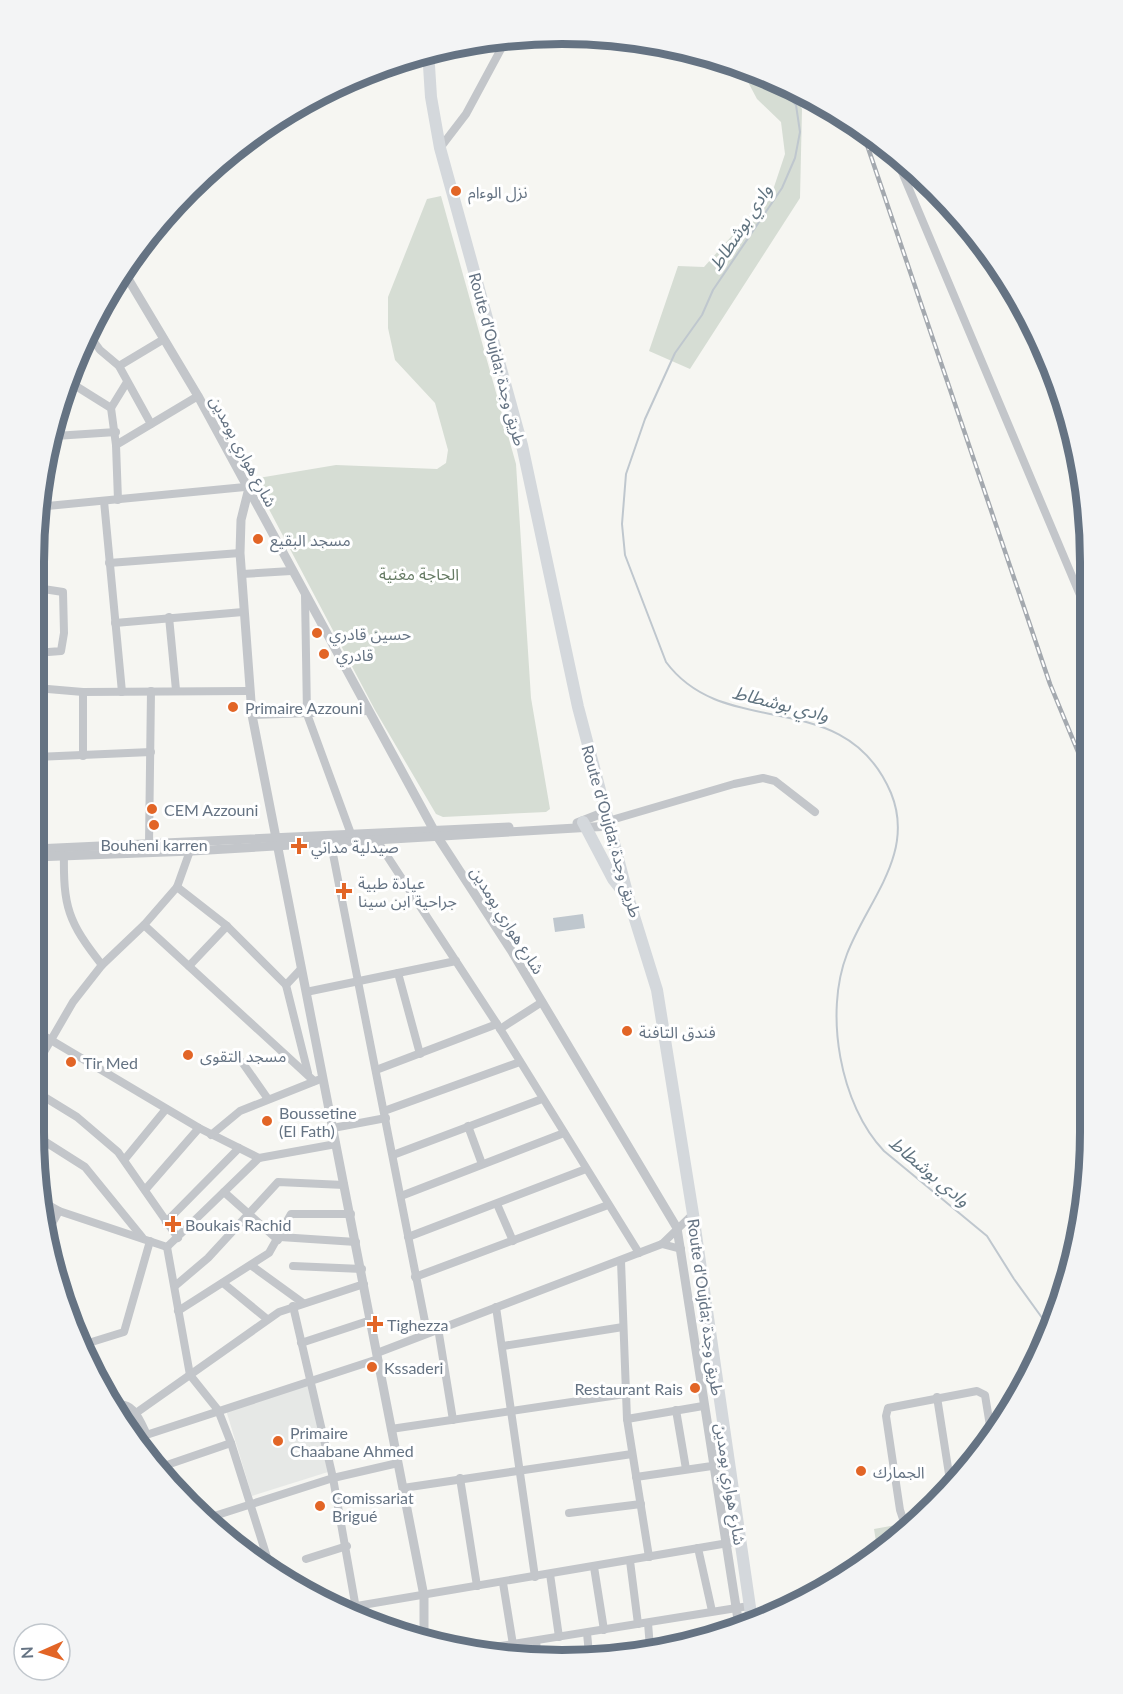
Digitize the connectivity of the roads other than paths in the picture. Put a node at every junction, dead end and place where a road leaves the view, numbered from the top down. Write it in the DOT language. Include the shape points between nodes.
graph roads {
  1 [pos="502,47"];
  2 [pos="429,61"];
  3 [pos="440,148"];
  4 [pos="901,171"];
  5 [pos="128,279"];
  6 [pos="164,339"];
  7 [pos="93,340"];
  8 [pos="118,366"];
  9 [pos="127,382"];
  10 [pos="74,386"];
  11 [pos="198,396"];
  12 [pos="111,408"];
  13 [pos="151,424"];
  14 [pos="116,432"];
  15 [pos="59,436"];
  16 [pos="116,445"];
  17 [pos="246,490"];
  18 [pos="118,500"];
  19 [pos="104,501"];
  20 [pos="47,506"];
  21 [pos="240,553"];
  22 [pos="109,563"];
  23 [pos="291,571"];
  24 [pos="242,574"];
  25 [pos="44,589"];
  26 [pos="1079,593"];
  27 [pos="305,595"];
  28 [pos="243,612"];
  29 [pos="169,617"];
  30 [pos="115,623"];
  31 [pos="44,653"];
  32 [pos="44,689"];
  33 [pos="176,690"];
  34 [pos="151,691"];
  35 [pos="249,691"];
  36 [pos="83,692"];
  37 [pos="122,692"];
  38 [pos="367,711"];
  39 [pos="307,714"];
  40 [pos="252,715"];
  41 [pos="152,752"];
  42 [pos="83,756"];
  43 [pos="44,757"];
  44 [pos="815,812"];
  45 [pos="608,820"];
  46 [pos="585,825"];
  47 [pos="435,833"];
  48 [pos="351,834"];
  49 [pos="330,839"];
  50 [pos="376,839"];
  51 [pos="274,841"];
  52 [pos="149,844"];
  53 [pos="191,846"];
  54 [pos="44,850"];
  55 [pos="64,851"];
  56 [pos="44,855"];
  57 [pos="177,887"];
  58 [pos="629,900"];
  59 [pos="144,925"];
  60 [pos="227,926"];
  61 [pos="456,961"];
  62 [pos="102,965"];
  63 [pos="189,966"];
  64 [pos="301,969"];
  65 [pos="398,973"];
  66 [pos="358,981"];
  67 [pos="286,985"];
  68 [pos="306,992"];
  69 [pos="542,1002"];
  70 [pos="498,1027"];
  71 [pos="44,1035"];
  72 [pos="53,1039"];
  73 [pos="44,1052"];
  74 [pos="420,1054"];
  75 [pos="242,1062"];
  76 [pos="520,1062"];
  77 [pos="376,1070"];
  78 [pos="315,1078"];
  79 [pos="44,1097"];
  80 [pos="268,1099"];
  81 [pos="542,1099"];
  82 [pos="166,1109"];
  83 [pos="385,1115"];
  84 [pos="468,1126"];
  85 [pos="199,1128"];
  86 [pos="333,1128"];
  87 [pos="564,1133"];
  88 [pos="211,1135"];
  89 [pos="44,1141"];
  90 [pos="336,1144"];
  91 [pos="239,1148"];
  92 [pos="393,1155"];
  93 [pos="259,1158"];
  94 [pos="125,1160"];
  95 [pos="482,1164"];
  96 [pos="586,1169"];
  97 [pos="344,1185"];
  98 [pos="145,1190"];
  99 [pos="224,1192"];
  100 [pos="401,1196"];
  101 [pos="497,1204"];
  102 [pos="49,1205"];
  103 [pos="608,1205"];
  104 [pos="58,1211"];
  105 [pos="351,1214"];
  106 [pos="693,1214"];
  107 [pos="249,1216"];
  108 [pos="166,1222"];
  109 [pos="52,1224"];
  110 [pos="677,1228"];
  111 [pos="408,1237"];
  112 [pos="178,1238"];
  113 [pos="147,1239"];
  114 [pos="279,1239"];
  115 [pos="513,1241"];
  116 [pos="356,1242"];
  117 [pos="662,1244"];
  118 [pos="167,1247"];
  119 [pos="681,1249"];
  120 [pos="639,1253"];
  121 [pos="621,1261"];
  122 [pos="252,1266"];
  123 [pos="293,1266"];
  124 [pos="362,1269"];
  125 [pos="415,1277"];
  126 [pos="223,1283"];
  127 [pos="364,1284"];
  128 [pos="175,1286"];
  129 [pos="303,1303"];
  130 [pos="293,1306"];
  131 [pos="496,1307"];
  132 [pos="178,1311"];
  133 [pos="267,1319"];
  134 [pos="370,1320"];
  135 [pos="623,1327"];
  136 [pos="438,1328"];
  137 [pos="427,1332"];
  138 [pos="88,1343"];
  139 [pos="301,1343"];
  140 [pos="502,1346"];
  141 [pos="377,1356"];
  142 [pos="190,1376"];
  143 [pos="310,1380"];
  144 [pos="624,1394"];
  145 [pos="937,1397"];
  146 [pos="121,1404"];
  147 [pos="704,1406"];
  148 [pos="218,1410"];
  149 [pos="676,1410"];
  150 [pos="511,1412"];
  151 [pos="136,1413"];
  152 [pos="627,1419"];
  153 [pos="453,1420"];
  154 [pos="990,1423"];
  155 [pos="391,1429"];
  156 [pos="147,1435"];
  157 [pos="143,1436"];
  158 [pos="231,1443"];
  159 [pos="632,1454"];
  160 [pos="398,1463"];
  161 [pos="165,1465"];
  162 [pos="712,1466"];
  163 [pos="686,1469"];
  164 [pos="519,1470"];
  165 [pos="949,1476"];
  166 [pos="636,1477"];
  167 [pos="333,1478"];
  168 [pos="460,1478"];
  169 [pos="403,1488"];
  170 [pos="250,1504"];
  171 [pos="641,1504"];
  172 [pos="569,1513"];
  173 [pos="214,1516"];
  174 [pos="906,1519"];
  175 [pos="740,1541"];
  176 [pos="726,1543"];
  177 [pos="347,1546"];
  178 [pos="698,1548"];
  179 [pos="265,1557"];
  180 [pos="649,1557"];
  181 [pos="306,1559"];
  182 [pos="630,1561"];
  183 [pos="594,1567"];
  184 [pos="550,1574"];
  185 [pos="536,1577"];
  186 [pos="503,1582"];
  187 [pos="477,1586"];
  188 [pos="424,1596"];
  189 [pos="357,1606"];
  190 [pos="749,1606"];
  191 [pos="353,1607"];
  192 [pos="736,1608"];
  193 [pos="712,1611"];
  194 [pos="751,1614"];
  195 [pos="738,1619"];
  196 [pos="648,1623"];
  197 [pos="638,1624"];
  198 [pos="604,1630"];
  199 [pos="424,1632"];
  200 [pos="587,1633"];
  201 [pos="559,1637"];
  202 [pos="536,1641"];
  203 [pos="650,1643"];
  204 [pos="514,1645"];
  205 [pos="501,1647"];
  206 [pos="537,1649"];
  207 [pos="589,1649"];
  1 -- 3 [label="street" via="476,97"];
  2 -- 3 [label="main road, Route d'Oujda; طريق وجدة"];
  3 -- 45 [label="main road, Route d'Oujda; طريق وجدة" via="522,445 564,648"];
  4 -- 26 [label="street"];
  5 -- 6 [label="street, شارع هواري بومدين"];
  6 -- 8 [label="street"];
  6 -- 11 [label="street, شارع هواري بومدين"];
  7 -- 8 [label="street"];
  8 -- 9 [label="street"];
  9 -- 12 [label="street"];
  9 -- 13 [label="street"];
  10 -- 12 [label="street"];
  11 -- 13 [label="street"];
  11 -- 17 [label="street, شارع هواري بومدين"];
  12 -- 14 [label="street"];
  13 -- 16 [label="street"];
  14 -- 15 [label="street"];
  14 -- 16 [label="street"];
  16 -- 18 [label="street"];
  17 -- 18 [label="street"];
  17 -- 21 [label="street"];
  17 -- 23 [label="street, شارع هواري بومدين"];
  18 -- 19 [label="street"];
  19 -- 20 [label="street"];
  19 -- 22 [label="street"];
  21 -- 22 [label="street"];
  21 -- 24 [label="street"];
  22 -- 30 [label="street"];
  23 -- 24 [label="street"];
  23 -- 27 [label="street, شارع هواري بومدين"];
  24 -- 28 [label="street"];
  25 -- 31 [label="street" via="63,592 64,646 58,653"];
  27 -- 38 [label="street, شارع هواري بومدين"];
  27 -- 39 [label="street"];
  28 -- 29 [label="street"];
  28 -- 35 [label="street"];
  29 -- 30 [label="street"];
  29 -- 33 [label="street"];
  30 -- 37 [label="street"];
  32 -- 36 [label="street"];
  33 -- 34 [label="street"];
  33 -- 35 [label="street"];
  34 -- 37 [label="street"];
  34 -- 41 [label="street"];
  35 -- 40 [label="street"];
  36 -- 37 [label="street"];
  36 -- 42 [label="street"];
  38 -- 39 [label="street"];
  38 -- 47 [label="street, شارع هواري بومدين"];
  39 -- 40 [label="street"];
  39 -- 48 [label="street"];
  40 -- 51 [label="street"];
  41 -- 42 [label="street"];
  41 -- 52 [label="street"];
  42 -- 43 [label="street"];
  44 -- 45 [label="street" via="775,781 763,778"];
  45 -- 46 [label="street"];
  45 -- 46 [label="street"];
  45 -- 58 [label="main road, Route d'Oujda; طريق وجدة"];
  46 -- 47 [label="street"];
  46 -- 58 [label="main road" via="613,879"];
  47 -- 48 [label="street"];
  47 -- 50 [label="street"];
  47 -- 69 [label="street, شارع هواري بومدين"];
  48 -- 49 [label="street"];
  49 -- 50 [label="street"];
  49 -- 51 [label="street"];
  49 -- 66 [label="street"];
  50 -- 61 [label="street"];
  51 -- 53 [label="street"];
  51 -- 64 [label="street"];
  52 -- 53 [label="street"];
  52 -- 55 [label="street"];
  53 -- 55 [label="street"];
  53 -- 57 [label="street"];
  54 -- 55 [label="street"];
  55 -- 56 [label="street"];
  55 -- 62 [label="street" via="68,915"];
  57 -- 59 [label="street"];
  57 -- 60 [label="street"];
  58 -- 106 [label="main road, Route d'Oujda; طريق وجدة" via="657,990"];
  59 -- 62 [label="street"];
  59 -- 63 [label="street"];
  60 -- 63 [label="street"];
  60 -- 67 [label="street"];
  61 -- 65 [label="street"];
  61 -- 70 [label="street"];
  62 -- 72 [label="street" via="73,1002"];
  63 -- 78 [label="street"];
  64 -- 67 [label="street"];
  64 -- 68 [label="street"];
  65 -- 66 [label="street"];
  65 -- 74 [label="street"];
  66 -- 68 [label="street"];
  66 -- 77 [label="street"];
  67 -- 78 [label="street"];
  68 -- 78 [label="street"];
  69 -- 70 [label="street"];
  69 -- 110 [label="street, شارع هواري بومدين"];
  70 -- 74 [label="street"];
  70 -- 76 [label="street"];
  71 -- 72 [label="street"];
  72 -- 73 [label="street"];
  72 -- 82 [label="street"];
  74 -- 77 [label="street"];
  75 -- 80 [label="street"];
  76 -- 81 [label="street"];
  76 -- 83 [label="street"];
  77 -- 83 [label="street"];
  78 -- 80 [label="street"];
  78 -- 86 [label="street"];
  79 -- 94 [label="street" via="77,1117"];
  80 -- 88 [label="street" via="229,1118"];
  81 -- 84 [label="street"];
  81 -- 87 [label="street"];
  82 -- 85 [label="street"];
  82 -- 94 [label="street"];
  83 -- 86 [label="street"];
  83 -- 92 [label="street"];
  84 -- 92 [label="street"];
  84 -- 95 [label="street"];
  85 -- 88 [label="street"];
  85 -- 98 [label="street"];
  86 -- 90 [label="street"];
  87 -- 95 [label="street"];
  87 -- 96 [label="street"];
  88 -- 91 [label="street"];
  89 -- 113 [label="street" via="85,1167"];
  90 -- 93 [label="street"];
  90 -- 97 [label="street"];
  91 -- 93 [label="street"];
  91 -- 108 [label="street"];
  92 -- 100 [label="street"];
  93 -- 99 [label="street"];
  94 -- 98 [label="street"];
  95 -- 100 [label="street"];
  96 -- 101 [label="street"];
  96 -- 103 [label="street"];
  97 -- 105 [label="street"];
  97 -- 107 [label="street" via="278,1182"];
  98 -- 108 [label="street"];
  99 -- 107 [label="street"];
  99 -- 112 [label="street"];
  100 -- 111 [label="street"];
  101 -- 111 [label="street"];
  101 -- 115 [label="street"];
  102 -- 104 [label="street"];
  103 -- 115 [label="street"];
  103 -- 120 [label="street"];
  104 -- 109 [label="street"];
  104 -- 113 [label="street"];
  105 -- 114 [label="street" via="294,1213"];
  105 -- 116 [label="street"];
  106 -- 110 [label="street"];
  106 -- 175 [label="main road, Route d'Oujda; طريق وجدة"];
  107 -- 114 [label="street"];
  107 -- 128 [label="street"];
  108 -- 112 [label="street"];
  110 -- 117 [label="street"];
  110 -- 119 [label="street, شارع هواري بومدين"];
  111 -- 125 [label="street"];
  112 -- 118 [label="street"];
  113 -- 118 [label="street"];
  113 -- 138 [label="street" via="124,1332"];
  114 -- 116 [label="street"];
  114 -- 122 [label="street" via="269,1254"];
  115 -- 125 [label="street"];
  116 -- 124 [label="street"];
  117 -- 119 [label="street"];
  117 -- 120 [label="street"];
  118 -- 128 [label="street"];
  119 -- 147 [label="street, شارع هواري بومدين"];
  120 -- 121 [label="street"];
  121 -- 131 [label="street"];
  121 -- 135 [label="street"];
  122 -- 126 [label="street"];
  122 -- 129 [label="street"];
  123 -- 124 [label="street"];
  124 -- 127 [label="street"];
  125 -- 137 [label="street"];
  126 -- 132 [label="street"];
  126 -- 133 [label="street"];
  127 -- 129 [label="street"];
  127 -- 134 [label="street"];
  128 -- 132 [label="street"];
  129 -- 130 [label="street"];
  130 -- 133 [label="street"];
  130 -- 139 [label="street"];
  131 -- 136 [label="street"];
  131 -- 140 [label="street"];
  132 -- 142 [label="street"];
  133 -- 142 [label="street"];
  134 -- 139 [label="street"];
  134 -- 141 [label="street"];
  135 -- 140 [label="street"];
  135 -- 144 [label="street"];
  136 -- 137 [label="street"];
  136 -- 153 [label="street"];
  137 -- 141 [label="street"];
  139 -- 143 [label="street"];
  140 -- 150 [label="street"];
  141 -- 143 [label="street"];
  141 -- 155 [label="street"];
  142 -- 148 [label="street"];
  142 -- 151 [label="street"];
  143 -- 148 [label="street"];
  143 -- 167 [label="street"];
  144 -- 150 [label="street"];
  144 -- 152 [label="street"];
  145 -- 154 [label="street" via="982,1392"];
  145 -- 165 [label="street"];
  145 -- 174 [label="street" via="893,1405 886,1412 900,1510"];
  146 -- 151 [label="street" via="125,1403"];
  147 -- 149 [label="street"];
  147 -- 162 [label="street, شارع هواري بومدين"];
  148 -- 156 [label="street"];
  148 -- 158 [label="street"];
  149 -- 152 [label="street"];
  149 -- 163 [label="street"];
  150 -- 153 [label="street"];
  150 -- 164 [label="street"];
  151 -- 156 [label="street"];
  152 -- 159 [label="street"];
  153 -- 155 [label="street"];
  155 -- 160 [label="street"];
  156 -- 157 [label="street"];
  158 -- 161 [label="street"];
  158 -- 170 [label="street"];
  159 -- 164 [label="street"];
  159 -- 166 [label="street"];
  160 -- 167 [label="street"];
  160 -- 169 [label="street"];
  162 -- 163 [label="street"];
  162 -- 176 [label="street, شارع هواري بومدين"];
  163 -- 166 [label="street"];
  164 -- 168 [label="street"];
  164 -- 185 [label="street"];
  166 -- 171 [label="street"];
  167 -- 170 [label="street"];
  167 -- 177 [label="street"];
  168 -- 169 [label="street"];
  168 -- 187 [label="street"];
  169 -- 188 [label="street"];
  170 -- 173 [label="street"];
  170 -- 179 [label="street"];
  171 -- 172 [label="street"];
  171 -- 180 [label="street"];
  175 -- 176 [label="street"];
  175 -- 190 [label="main road, Route d'Oujda; طريق وجدة"];
  176 -- 178 [label="street"];
  176 -- 192 [label="street, شارع هواري بومدين"];
  177 -- 181 [label="street"];
  177 -- 189 [label="street"];
  178 -- 180 [label="street"];
  178 -- 193 [label="street"];
  180 -- 182 [label="street"];
  182 -- 183 [label="street"];
  182 -- 197 [label="street"];
  183 -- 184 [label="street"];
  183 -- 198 [label="street"];
  184 -- 185 [label="street"];
  184 -- 201 [label="street"];
  185 -- 186 [label="street"];
  186 -- 187 [label="street"];
  186 -- 204 [label="street"];
  187 -- 188 [label="street"];
  188 -- 189 [label="street"];
  188 -- 199 [label="street"];
  189 -- 191 [label="street"];
  190 -- 192 [label="street"];
  190 -- 194 [label="main road, Route d'Oujda; طريق وجدة"];
  192 -- 193 [label="street"];
  192 -- 195 [label="street, شارع هواري بومدين"];
  193 -- 196 [label="street"];
  196 -- 197 [label="street"];
  196 -- 203 [label="street"];
  197 -- 198 [label="street"];
  198 -- 200 [label="street"];
  200 -- 201 [label="street"];
  200 -- 207 [label="street"];
  201 -- 202 [label="street"];
  202 -- 204 [label="street"];
  202 -- 206 [label="street"];
  204 -- 205 [label="street"];
}
